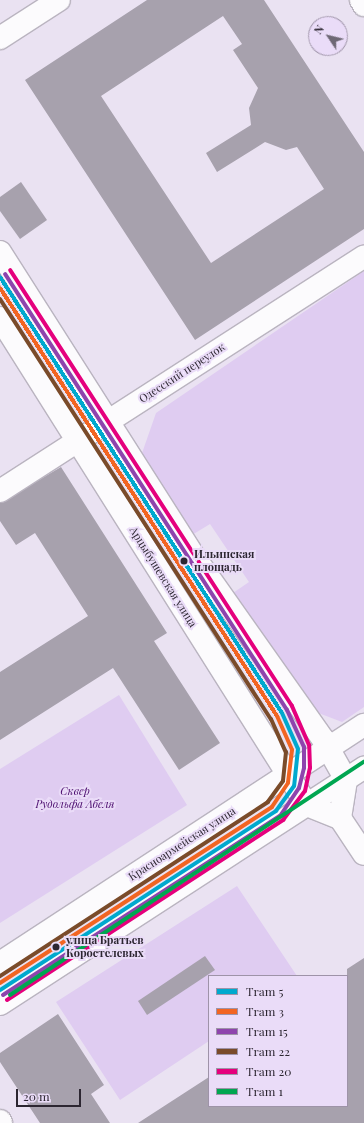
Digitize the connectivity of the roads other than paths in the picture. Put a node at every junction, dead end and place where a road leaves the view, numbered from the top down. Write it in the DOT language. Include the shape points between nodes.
graph roads {
  1 [pos="59,0"];
  2 [pos="361,0"];
  3 [pos="364,5"];
  4 [pos="0,38"];
  5 [pos="0,252"];
  6 [pos="364,256"];
  7 [pos="0,318"];
  8 [pos="107,422"];
  9 [pos="77,441"];
  10 [pos="0,491"];
  11 [pos="364,725"];
  12 [pos="329,748"];
  13 [pos="355,774"];
  14 [pos="287,775"];
  15 [pos="307,805"];
  16 [pos="340,818"];
  17 [pos="364,854"];
  18 [pos="0,963"];
  19 [pos="0,1004"];
  1 -- 4 [label="main road"];
  2 -- 3 [label="main road"];
  5 -- 8 [label="main road"];
  6 -- 8 [label="main road, Одесский переулок"];
  7 -- 9 [label="main road, Арцыбушевская улица"];
  8 -- 9 [label="main road, Одесский переулок"];
  8 -- 12 [label="main road" via="193,555"];
  9 -- 10 [label="main road, Одесский переулок"];
  9 -- 14 [label="main road, Арцыбушевская улица"];
  11 -- 12 [label="main road, Красноармейская улица"];
  12 -- 13 [label="main road"];
  12 -- 14 [label="main road, Красноармейская улица"];
  13 -- 15 [label="main road"];
  13 -- 16 [label="main road"];
  14 -- 15 [label="main road, Арцыбушевская улица"];
  14 -- 18 [label="main road, Красноармейская улица"];
  15 -- 16 [label="main road"];
  15 -- 19 [label="main road"];
  16 -- 17 [label="main road"];
}
